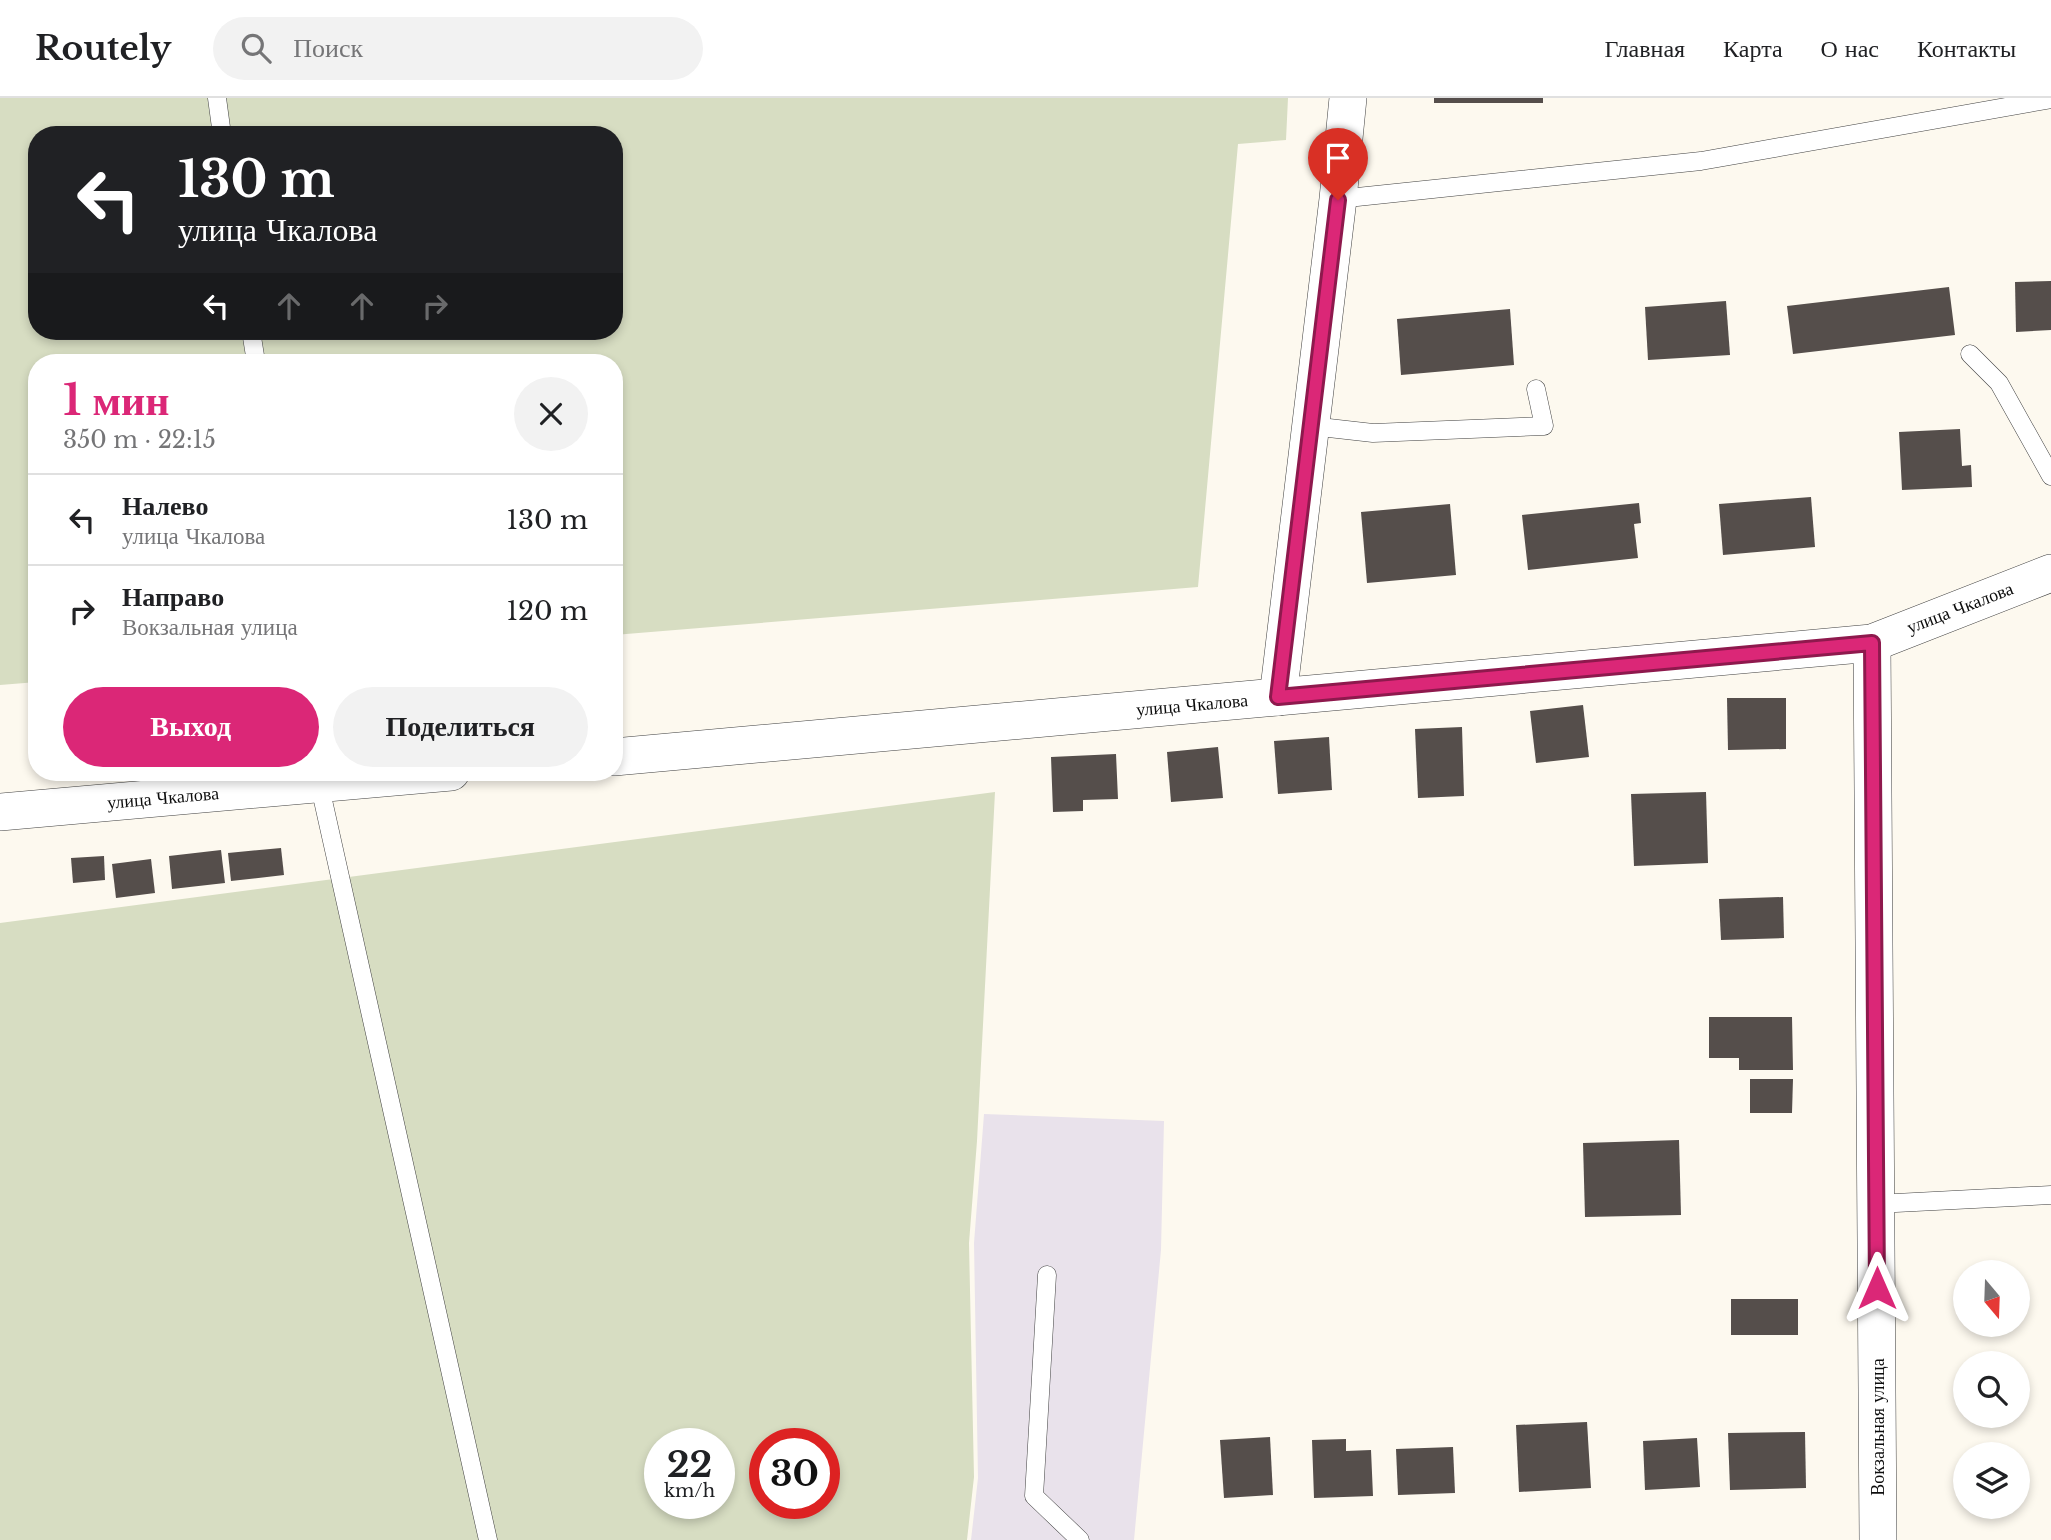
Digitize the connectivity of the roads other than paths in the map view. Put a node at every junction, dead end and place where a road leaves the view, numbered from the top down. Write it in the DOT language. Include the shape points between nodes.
graph roads {
  1 [pos="217,98"];
  2 [pos="1348,98"];
  3 [pos="2051,99"];
  4 [pos="221,126"];
  5 [pos="1338,200"];
  6 [pos="1970,354"];
  7 [pos="1536,389"];
  8 [pos="1311,426"];
  9 [pos="2051,476"];
  10 [pos="2051,573"];
  11 [pos="1872,643"];
  12 [pos="1278,697"];
  13 [pos="623,756"];
  14 [pos="289,781"];
  15 [pos="318,781"];
  16 [pos="0,812"];
  17 [pos="2051,1195"];
  18 [pos="1876,1204"];
  19 [pos="1047,1275"];
  20 [pos="488,1540"];
  21 [pos="1080,1540"];
  22 [pos="1878,1540"];
  1 -- 4 [label="lane"];
  2 -- 5 [label="street"];
  3 -- 5 [label="lane" via="1701,161"];
  5 -- 8 [label="street"];
  6 -- 9 [label="lane" via="1999,383"];
  7 -- 8 [label="lane" via="1544,426 1373,433"];
  8 -- 12 [label="street"];
  10 -- 11 [label="street, улица Чкалова"];
  11 -- 12 [label="street, улица Чкалова"];
  11 -- 18 [label="street, Вокзальная улица"];
  12 -- 13 [label="street, улица Чкалова"];
  14 -- 16 [label="street, улица Чкалова"];
  15 -- 20 [label="lane"];
  17 -- 18 [label="lane"];
  18 -- 22 [label="street, Вокзальная улица"];
  19 -- 21 [label="lane" via="1034,1496"];
}
